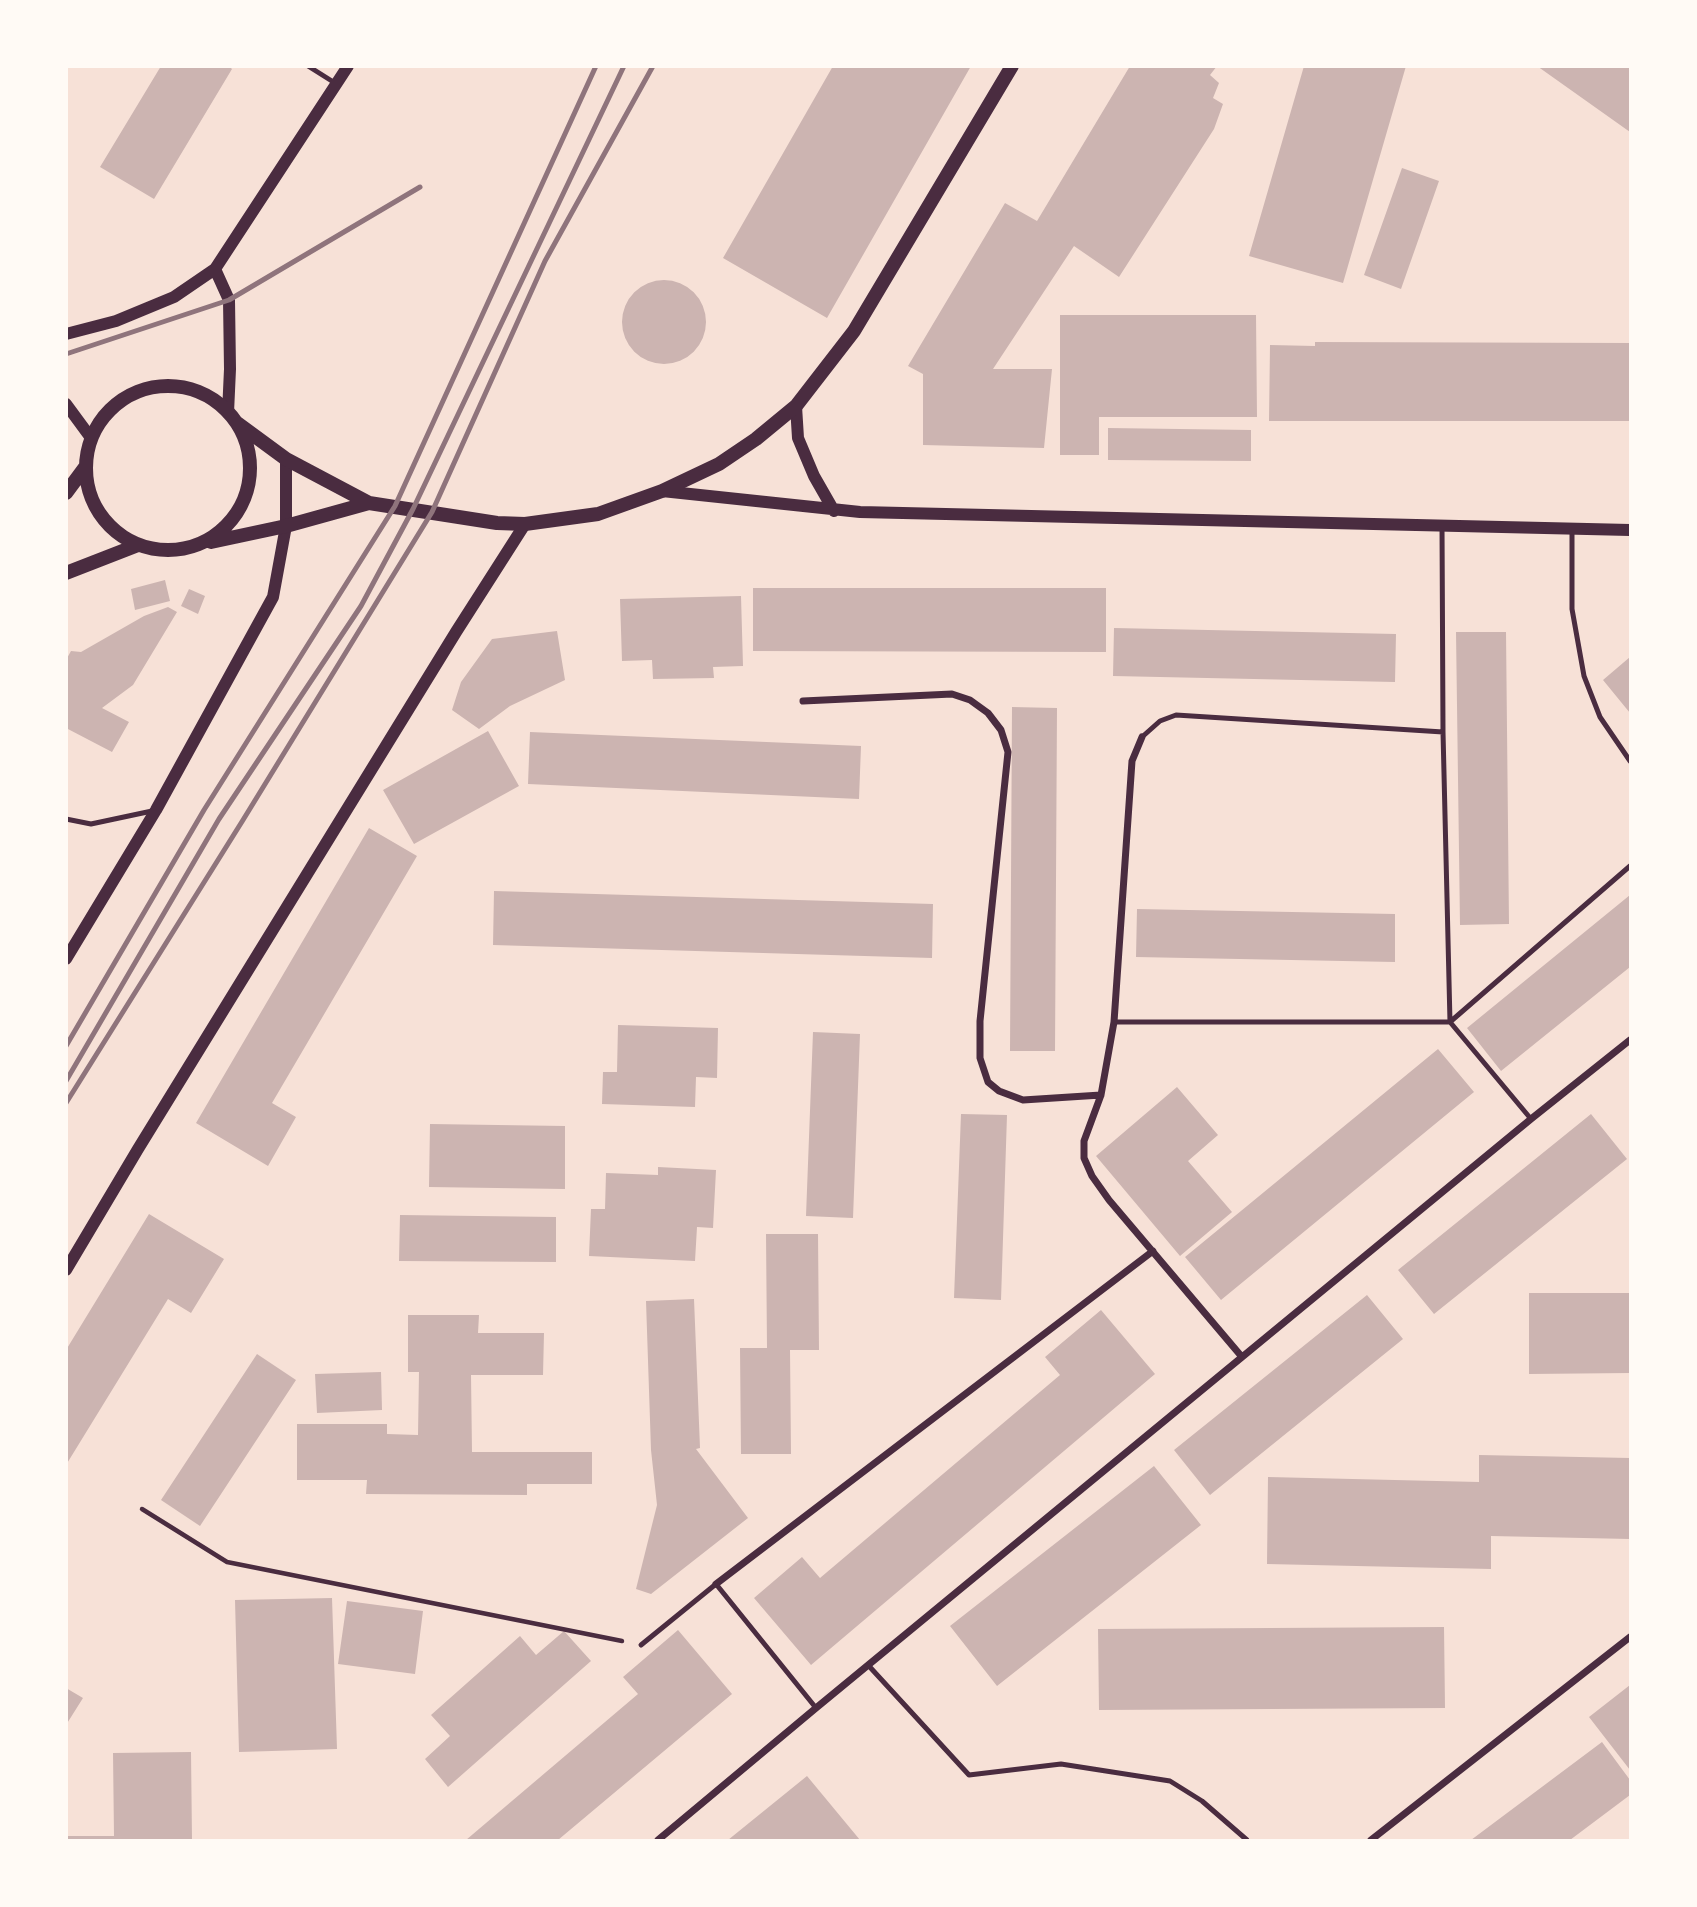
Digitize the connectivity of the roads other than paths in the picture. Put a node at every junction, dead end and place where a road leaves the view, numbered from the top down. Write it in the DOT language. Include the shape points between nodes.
graph roads {
  1 [pos="308,66"];
  2 [pos="348,66"];
  3 [pos="1012,66"];
  4 [pos="338,84"];
  5 [pos="215,270"];
  6 [pos="66,334"];
  7 [pos="66,404"];
  8 [pos="796,406"];
  9 [pos="233,418"];
  10 [pos="91,438"];
  11 [pos="286,459"];
  12 [pos="86,466"];
  13 [pos="662,491"];
  14 [pos="66,493"];
  15 [pos="369,503"];
  16 [pos="834,511"];
  17 [pos="525,524"];
  18 [pos="286,526"];
  19 [pos="1442,526"];
  20 [pos="1572,529"];
  21 [pos="1630,530"];
  22 [pos="202,543"];
  23 [pos="138,545"];
  24 [pos="66,573"];
  25 [pos="803,701"];
  26 [pos="1443,733"];
  27 [pos="1142,737"];
  28 [pos="1630,761"];
  29 [pos="156,810"];
  30 [pos="66,819"];
  31 [pos="1630,866"];
  32 [pos="66,959"];
  33 [pos="1114,1022"];
  34 [pos="1450,1022"];
  35 [pos="1630,1041"];
  36 [pos="1101,1095"];
  37 [pos="1531,1119"];
  38 [pos="1153,1251"];
  39 [pos="66,1270"];
  40 [pos="1242,1357"];
  41 [pos="716,1584"];
  42 [pos="1630,1637"];
  43 [pos="641,1645"];
  44 [pos="868,1665"];
  45 [pos="816,1708"];
  46 [pos="658,1840"];
  47 [pos="1247,1840"];
  48 [pos="1371,1840"];
  1 -- 4 [label="lane"];
  2 -- 4 [label="street"];
  3 -- 8 [label="main road" via="854,331"];
  4 -- 5 [label="street"];
  5 -- 6 [label="street" via="174,297 116,321"];
  5 -- 9 [label="street" via="229,300"];
  7 -- 10 [label="street"];
  8 -- 13 [label="main road" via="719,464"];
  8 -- 16 [label="street" via="798,438"];
  9 -- 10 [label="main road" via="210,397 188,388 164,386 119,401"];
  9 -- 11 [label="main road"];
  9 -- 22 [label="main road" via="246,444 247,491 222,531"];
  10 -- 12 [label="main road"];
  11 -- 15 [label="main road"];
  11 -- 18 [label="street"];
  12 -- 14 [label="main road"];
  12 -- 23 [label="main road" via="99,514 116,532"];
  13 -- 16 [label="street"];
  13 -- 17 [label="main road" via="598,514"];
  15 -- 17 [label="main road"];
  15 -- 18 [label="main road"];
  16 -- 19 [label="street"];
  17 -- 39 [label="street"];
  18 -- 22 [label="main road"];
  18 -- 29 [label="street" via="273,597"];
  19 -- 20 [label="street"];
  19 -- 26 [label="lane"];
  20 -- 21 [label="street"];
  20 -- 28 [label="lane" via="1572,609 1584,676 1600,717"];
  22 -- 23 [label="main road" via="170,551"];
  23 -- 24 [label="main road"];
  25 -- 36 [label="street" via="952,694 989,713 1008,752 980,1058 988,1082 1023,1100"];
  26 -- 27 [label="lane" via="1176,715 1160,721"];
  26 -- 34 [label="lane"];
  27 -- 33 [label="street" via="1132,761"];
  29 -- 30 [label="lane" via="91,824"];
  29 -- 32 [label="street"];
  31 -- 34 [label="lane"];
  33 -- 34 [label="lane"];
  33 -- 36 [label="street"];
  34 -- 37 [label="lane"];
  35 -- 37 [label="street"];
  36 -- 38 [label="street" via="1084,1141 1084,1158 1109,1200"];
  37 -- 40 [label="street"];
  38 -- 40 [label="street"];
  38 -- 41 [label="street"];
  40 -- 44 [label="street"];
  41 -- 43 [label="lane"];
  41 -- 45 [label="lane"];
  42 -- 48 [label="street"];
  44 -- 45 [label="street"];
  44 -- 47 [label="lane" via="969,1774 1061,1764 1170,1781 1202,1801"];
  45 -- 46 [label="street"];
}
